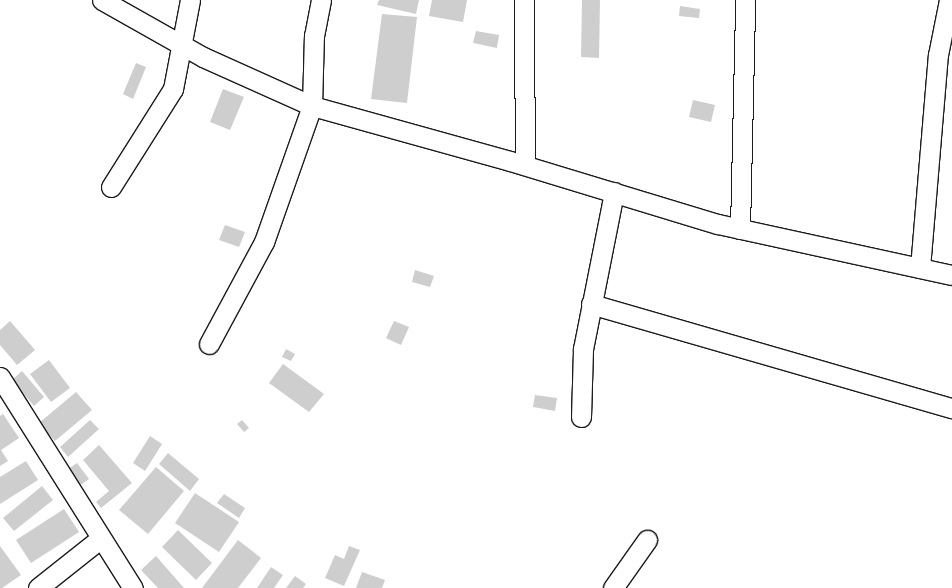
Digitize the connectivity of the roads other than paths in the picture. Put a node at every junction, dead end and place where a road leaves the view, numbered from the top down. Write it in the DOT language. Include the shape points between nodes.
graph roads {
  1 [pos="102,0"];
  2 [pos="190,0"];
  3 [pos="321,0"];
  4 [pos="524,0"];
  5 [pos="745,0"];
  6 [pos="949,0"];
  7 [pos="181,44"];
  8 [pos="946,47"];
  9 [pos="312,106"];
  10 [pos="525,165"];
  11 [pos="111,187"];
  12 [pos="614,192"];
  13 [pos="740,229"];
  14 [pos="920,268"];
  15 [pos="952,275"];
  16 [pos="591,304"];
  17 [pos="209,344"];
  18 [pos="0,378"];
  19 [pos="952,408"];
  20 [pos="581,417"];
  21 [pos="101,538"];
  22 [pos="647,540"];
  23 [pos="38,588"];
  24 [pos="133,588"];
  25 [pos="613,588"];
  1 -- 7 [label="street"];
  2 -- 7 [label="street"];
  3 -- 9 [label="street" via="314,36"];
  4 -- 10 [label="street"];
  5 -- 13 [label="street"];
  6 -- 8 [label="street"];
  7 -- 9 [label="street"];
  7 -- 11 [label="street" via="173,89"];
  8 -- 14 [label="street"];
  9 -- 10 [label="street"];
  9 -- 17 [label="street" via="264,242"];
  10 -- 12 [label="street"];
  12 -- 13 [label="street"];
  12 -- 16 [label="street"];
  13 -- 14 [label="street"];
  14 -- 15 [label="street"];
  16 -- 19 [label="street"];
  16 -- 20 [label="street" via="583,349"];
  18 -- 21 [label="street"];
  21 -- 23 [label="street"];
  21 -- 24 [label="street"];
  22 -- 25 [label="street"];
}
